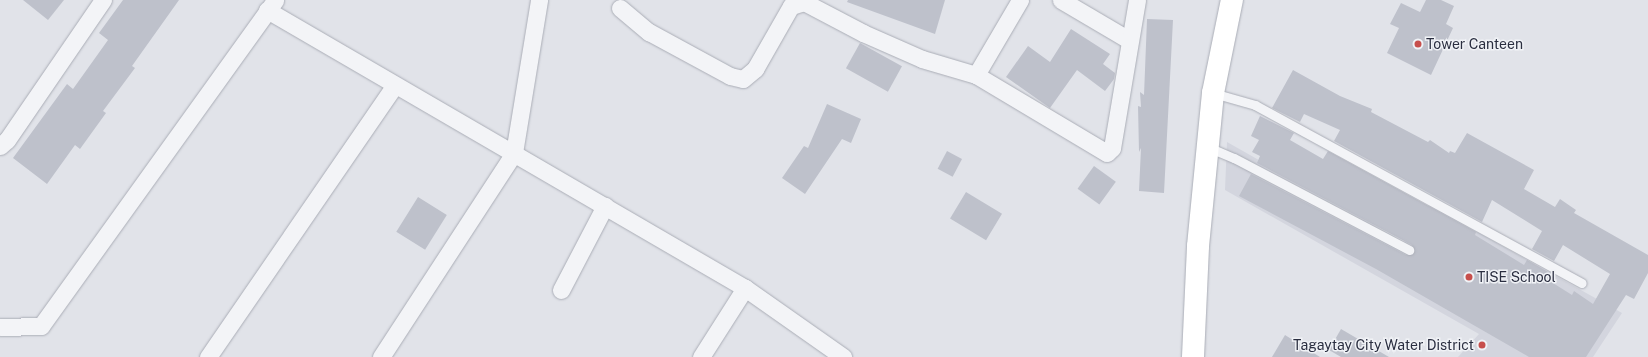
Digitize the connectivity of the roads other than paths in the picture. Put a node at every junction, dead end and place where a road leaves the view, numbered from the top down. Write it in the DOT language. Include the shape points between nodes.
graph roads {
  1 [pos="103,0"];
  2 [pos="539,0"];
  3 [pos="1020,0"];
  4 [pos="1061,0"];
  5 [pos="1137,0"];
  6 [pos="1232,0"];
  7 [pos="271,5"];
  8 [pos="620,8"];
  9 [pos="1129,40"];
  10 [pos="976,75"];
  11 [pos="394,86"];
  12 [pos="1213,93"];
  13 [pos="0,146"];
  14 [pos="1210,148"];
  15 [pos="514,153"];
  16 [pos="605,206"];
  17 [pos="1409,250"];
  18 [pos="1582,282"];
  19 [pos="745,288"];
  20 [pos="561,290"];
  21 [pos="0,327"];
  22 [pos="208,357"];
  23 [pos="381,357"];
  24 [pos="701,357"];
  25 [pos="844,357"];
  26 [pos="1193,357"];
  1 -- 13 [label="street" via="7,140"];
  2 -- 15 [label="street"];
  3 -- 10 [label="street"];
  4 -- 9 [label="street"];
  5 -- 9 [label="street"];
  6 -- 12 [label="main road"];
  7 -- 11 [label="street"];
  7 -- 21 [label="street" via="41,326"];
  8 -- 10 [label="street" via="650,32 730,76 743,79 755,69 791,6 804,2 863,33 922,59"];
  9 -- 10 [label="street" via="1112,148 1108,153"];
  11 -- 15 [label="street"];
  11 -- 22 [label="street"];
  12 -- 14 [label="main road"];
  12 -- 18 [label="lane" via="1255,105"];
  14 -- 17 [label="lane" via="1234,158"];
  14 -- 26 [label="main road" via="1198,246"];
  15 -- 16 [label="street"];
  15 -- 23 [label="street"];
  16 -- 19 [label="street"];
  16 -- 20 [label="street"];
  19 -- 24 [label="street"];
  19 -- 25 [label="street"];
}
